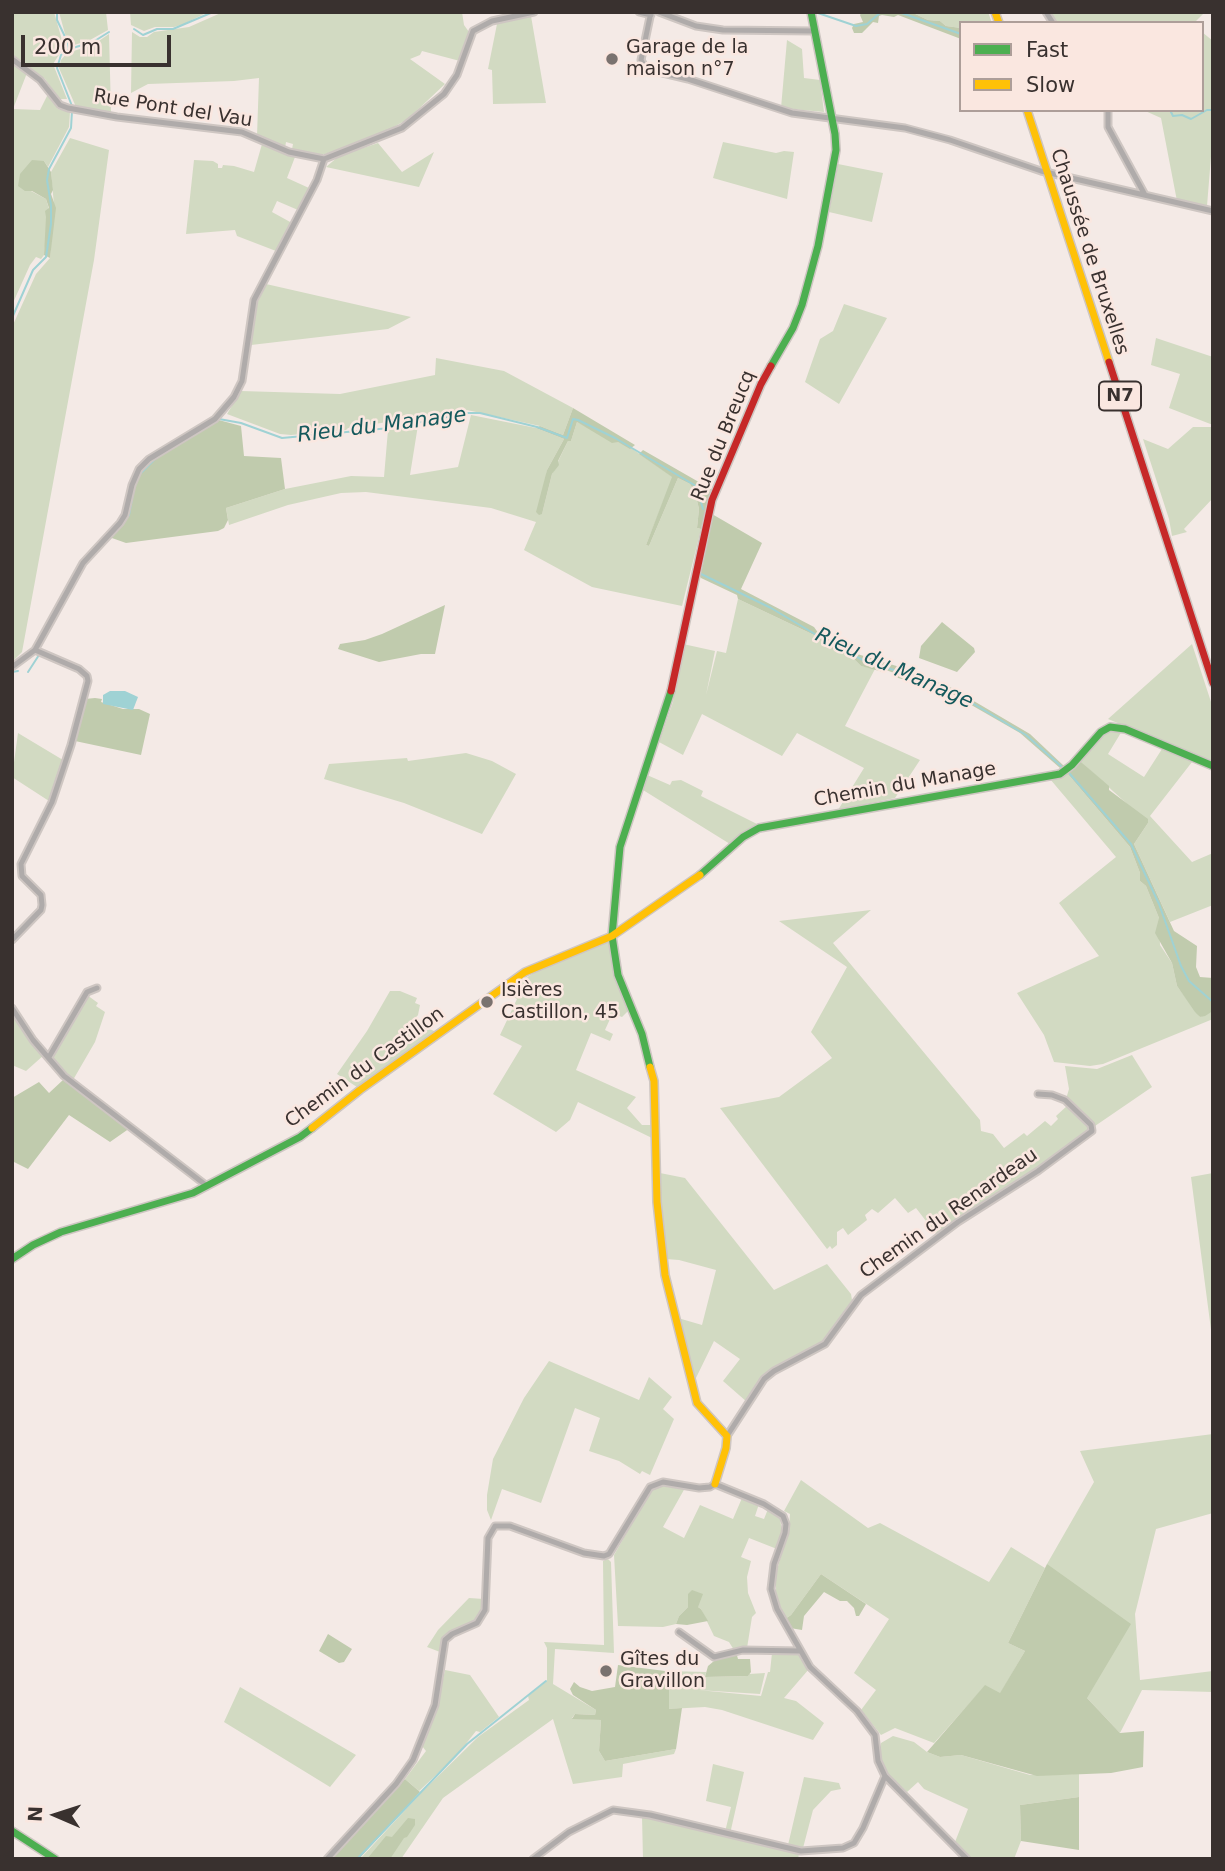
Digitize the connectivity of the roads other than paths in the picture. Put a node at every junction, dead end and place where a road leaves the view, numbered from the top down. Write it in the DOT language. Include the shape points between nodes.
graph roads {
  1 [pos="534,12"];
  2 [pos="639,12"];
  3 [pos="659,12"];
  4 [pos="811,12"];
  5 [pos="651,14"];
  6 [pos="814,31"];
  7 [pos="12,59"];
  8 [pos="1028,112"];
  9 [pos="1108,112"];
  10 [pos="832,119"];
  11 [pos="324,159"];
  12 [pos="1047,172"];
  13 [pos="1145,195"];
  14 [pos="1213,211"];
  15 [pos="35,650"];
  16 [pos="12,667"];
  17 [pos="1213,682"];
  18 [pos="1213,766"];
  19 [pos="612,936"];
  20 [pos="12,940"];
  21 [pos="97,988"];
  22 [pos="12,1008"];
  23 [pos="49,1057"];
  24 [pos="1038,1094"];
  25 [pos="207,1186"];
  26 [pos="12,1259"];
  27 [pos="727,1436"];
  28 [pos="715,1484"];
  29 [pos="679,1632"];
  30 [pos="800,1651"];
  31 [pos="885,1776"];
  32 [pos="12,1831"];
  33 [pos="800,1855"];
  34 [pos="55,1859"];
  35 [pos="327,1859"];
  36 [pos="533,1859"];
  37 [pos="967,1859"];
  1 -- 11 [label="street" via="492,21 473,31 457,75 424,113 402,128"];
  2 -- 5 [label="street"];
  3 -- 6 [label="street" via="723,30"];
  4 -- 6 [label="street, Rue du Breucq"];
  5 -- 10 [label="street" via="641,60 646,69 792,113"];
  6 -- 10 [label="street, Rue du Breucq"];
  7 -- 11 [label="street, Rue Pont del Vau" via="68,108 243,132 289,152"];
  8 -- 12 [label="street, Chaussée de Bruxelles / N7"];
  9 -- 13 [label="street" via="1108,127"];
  10 -- 12 [label="street" via="916,131"];
  10 -- 19 [label="street, Rue du Breucq" via="835,164 814,266 793,328 761,384 712,500 668,703 620,847"];
  11 -- 15 [label="street" via="254,300 243,373 234,397 215,419 139,469 125,515 83,563"];
  12 -- 13 [label="street"];
  12 -- 17 [label="street, Chaussée de Bruxelles / N7"];
  13 -- 14 [label="street"];
  15 -- 16 [label="street"];
  15 -- 20 [label="street" via="79,669 88,681 52,802 21,864 22,876 41,895 43,905"];
  18 -- 19 [label="street, Chemin du Manage" via="1110,727 1060,774 759,828"];
  19 -- 25 [label="street, Chemin du Castillon" via="526,972 312,1129"];
  19 -- 27 [label="street, Rue du Breucq" via="618,975 651,1067 658,1229 665,1275 697,1403"];
  21 -- 23 [label="street" via="87,992"];
  22 -- 23 [label="street"];
  23 -- 25 [label="street" via="64,1076"];
  24 -- 27 [label="street, Chemin du Renardeau" via="1065,1100 1091,1125 1092,1132 958,1222 861,1295 825,1344 764,1379"];
  25 -- 26 [label="street, Chemin du Castillon" via="61,1232"];
  27 -- 28 [label="street"];
  28 -- 30 [label="street" via="783,1516 785,1533 771,1589 773,1602"];
  28 -- 35 [label="street" via="699,1488 655,1483 604,1556 510,1526 495,1526 488,1538 485,1610 477,1623 445,1640 435,1705 414,1760"];
  29 -- 30 [label="street" via="714,1657 743,1650"];
  30 -- 31 [label="street" via="865,1720 875,1735"];
  31 -- 33 [label="street" via="854,1843"];
  31 -- 37 [label="street"];
  32 -- 34 [label="street"];
  33 -- 36 [label="street" via="650,1815 613,1810 569,1832"];
}
